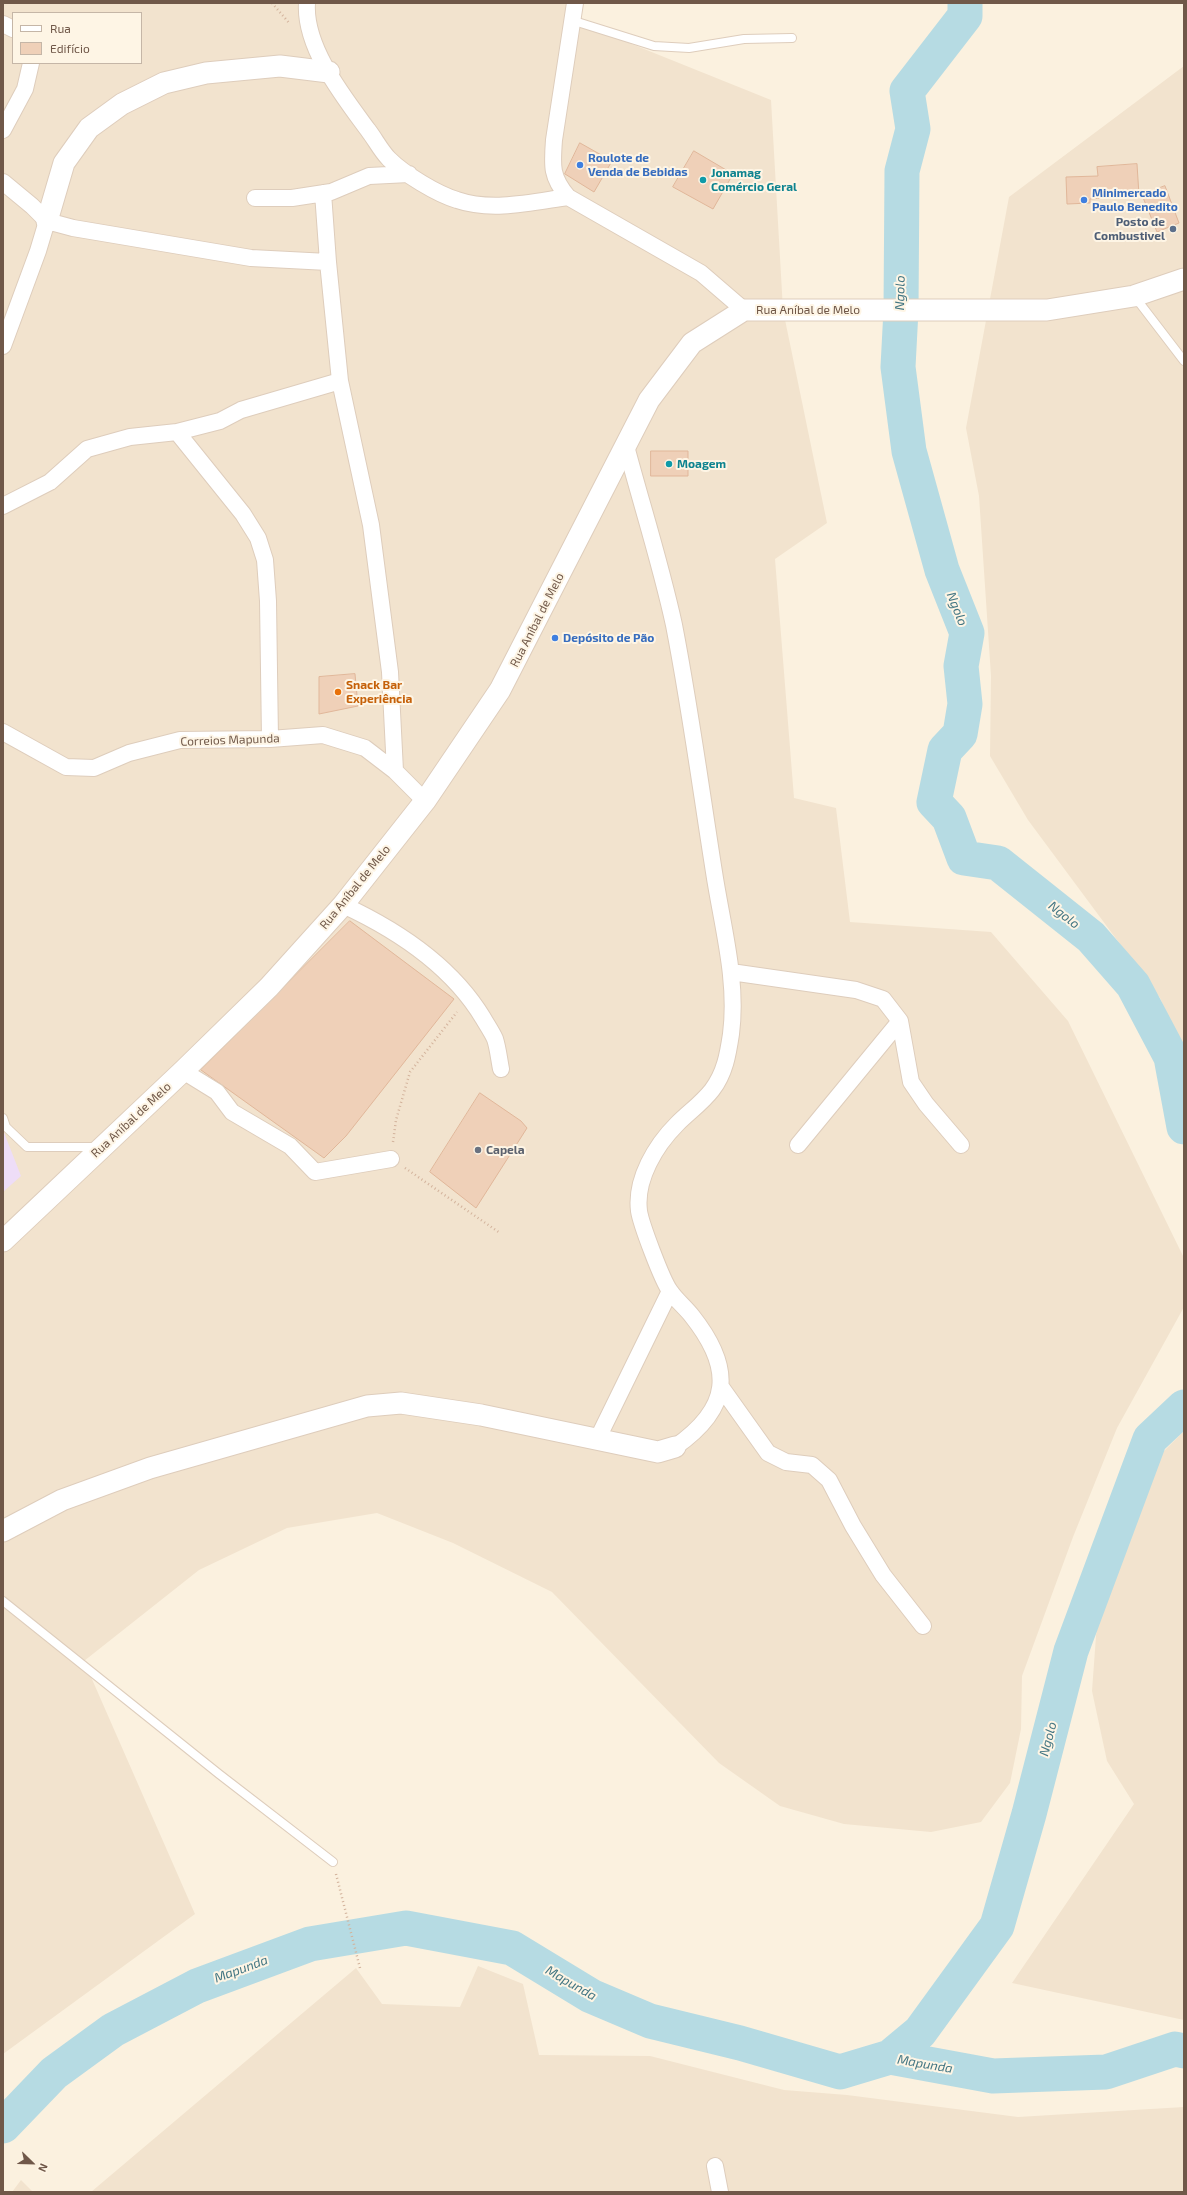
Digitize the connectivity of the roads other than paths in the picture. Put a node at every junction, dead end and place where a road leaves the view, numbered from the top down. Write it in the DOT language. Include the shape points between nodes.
graph roads {
  1 [pos="307,3"];
  2 [pos="575,3"];
  3 [pos="571,20"];
  4 [pos="3,24"];
  5 [pos="12,28"];
  6 [pos="792,38"];
  7 [pos="31,64"];
  8 [pos="328,72"];
  9 [pos="3,130"];
  10 [pos="409,174"];
  11 [pos="3,182"];
  12 [pos="323,193"];
  13 [pos="568,197"];
  14 [pos="255,198"];
  15 [pos="47,222"];
  16 [pos="328,262"];
  17 [pos="1184,280"];
  18 [pos="1134,296"];
  19 [pos="744,310"];
  20 [pos="3,346"];
  21 [pos="1184,360"];
  22 [pos="340,381"];
  23 [pos="177,432"];
  24 [pos="626,446"];
  25 [pos="3,506"];
  26 [pos="3,732"];
  27 [pos="270,739"];
  28 [pos="395,771"];
  29 [pos="425,801"];
  30 [pos="343,905"];
  31 [pos="731,972"];
  32 [pos="900,1021"];
  33 [pos="501,1069"];
  34 [pos="183,1071"];
  35 [pos="3,1118"];
  36 [pos="798,1145"];
  37 [pos="962,1145"];
  38 [pos="103,1146"];
  39 [pos="391,1159"];
  40 [pos="3,1241"];
  41 [pos="670,1291"];
  42 [pos="721,1387"];
  43 [pos="598,1438"];
  44 [pos="674,1448"];
  45 [pos="3,1531"];
  46 [pos="3,1601"];
  47 [pos="923,1626"];
  48 [pos="333,1862"];
  49 [pos="715,2166"];
  50 [pos="720,2192"];
  1 -- 8 [label="street" via="306,11 312,40"];
  2 -- 3 [label="street"];
  3 -- 6 [label="lane" via="654,46 689,48 744,39"];
  3 -- 13 [label="street" via="553,162 557,184"];
  4 -- 5 [label="street"];
  7 -- 9 [label="street" via="24,89"];
  8 -- 10 [label="street" via="390,160"];
  8 -- 15 [label="street" via="280,66 206,73 164,83 122,104 88,128 64,162"];
  10 -- 12 [label="street" via="369,176"];
  10 -- 13 [label="street" via="428,187 457,201 489,206"];
  11 -- 15 [label="street"];
  12 -- 14 [label="street" via="292,198"];
  12 -- 16 [label="street"];
  13 -- 19 [label="street" via="701,273"];
  15 -- 16 [label="street" via="251,258"];
  15 -- 20 [label="street"];
  16 -- 22 [label="street"];
  17 -- 18 [label="street, Rua Aníbal de Melo"];
  18 -- 19 [label="street, Rua Aníbal de Melo" via="1047,310"];
  18 -- 21 [label="lane"];
  19 -- 24 [label="street, Rua Aníbal de Melo" via="692,343 649,400"];
  22 -- 23 [label="street" via="241,410 220,421"];
  22 -- 28 [label="street" via="372,533 390,672"];
  23 -- 25 [label="street" via="130,437 87,450 50,482"];
  23 -- 27 [label="street" via="243,514 258,538 265,560"];
  24 -- 29 [label="street, Rua Aníbal de Melo" via="500,690"];
  24 -- 31 [label="street" via="673,622"];
  26 -- 27 [label="street, Correios Mapunda" via="66,766 94,768 129,753 180,740"];
  27 -- 28 [label="street, Correios Mapunda" via="323,735 365,748"];
  28 -- 29 [label="street, Correios Mapunda"];
  29 -- 30 [label="street, Rua Aníbal de Melo"];
  30 -- 33 [label="street" via="404,939 433,960 458,985 478,1009 495,1039"];
  30 -- 34 [label="street, Rua Aníbal de Melo" via="269,987"];
  31 -- 32 [label="street" via="856,990 883,1000"];
  31 -- 41 [label="street" via="732,1029 727,1062 714,1088 676,1125 654,1154 641,1179 639,1210"];
  32 -- 36 [label="street"];
  32 -- 37 [label="street" via="912,1082 926,1104"];
  34 -- 38 [label="street, Rua Aníbal de Melo"];
  34 -- 39 [label="street" via="217,1092 232,1112 290,1146 315,1172"];
  35 -- 38 [label="lane" via="6,1127 27,1147"];
  38 -- 40 [label="street, Rua Aníbal de Melo"];
  41 -- 42 [label="street" via="710,1340 719,1362"];
  41 -- 43 [label="street"];
  42 -- 44 [label="street" via="712,1411 696,1433"];
  42 -- 47 [label="street" via="768,1453 786,1462 812,1465 830,1480 853,1526 883,1575"];
  43 -- 44 [label="street" via="658,1452"];
  43 -- 45 [label="street" via="481,1415 401,1403 367,1406 150,1468 62,1500"];
  46 -- 48 [label="lane"];
  49 -- 50 [label="street"];
}
